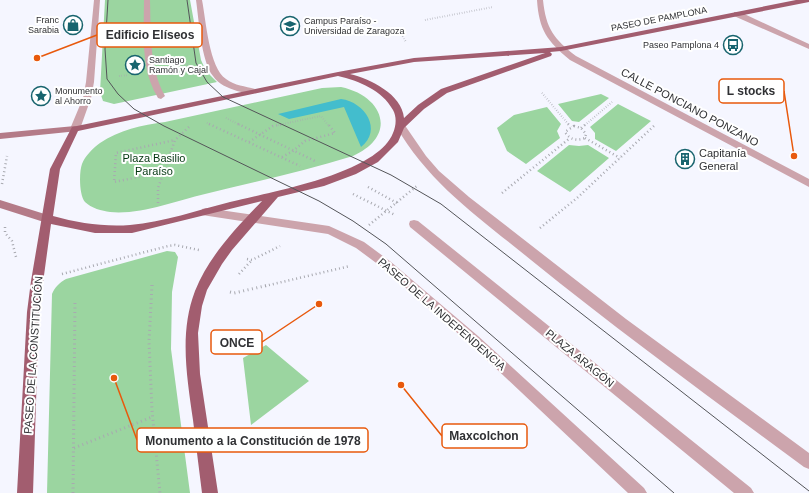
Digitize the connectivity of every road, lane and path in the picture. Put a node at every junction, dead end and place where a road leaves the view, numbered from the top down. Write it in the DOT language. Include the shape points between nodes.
graph roads {
  1 [pos="97,0"];
  2 [pos="147,0"];
  3 [pos="199,0"];
  4 [pos="540,0"];
  5 [pos="807,0"];
  6 [pos="493,7"];
  7 [pos="737,14"];
  8 [pos="425,20"];
  9 [pos="400,32"];
  10 [pos="404,40"];
  11 [pos="809,47"];
  12 [pos="561,49"];
  13 [pos="190,64"];
  14 [pos="177,66"];
  15 [pos="338,74"];
  16 [pos="252,91"];
  17 [pos="542,93"];
  18 [pos="161,96"];
  19 [pos="616,99"];
  20 [pos="225,118"];
  21 [pos="659,122"];
  22 [pos="206,123"];
  23 [pos="190,126"];
  24 [pos="401,126"];
  25 [pos="570,127"];
  26 [pos="581,128"];
  27 [pos="75,129"];
  28 [pos="259,135"];
  29 [pos="0,136"];
  30 [pos="570,138"];
  31 [pos="585,138"];
  32 [pos="175,140"];
  33 [pos="249,142"];
  34 [pos="293,151"];
  35 [pos="7,156"];
  36 [pos="282,157"];
  37 [pos="620,158"];
  38 [pos="315,161"];
  39 [pos="301,166"];
  40 [pos="163,172"];
  41 [pos="2,181"];
  42 [pos="421,182"];
  43 [pos="809,183"];
  44 [pos="369,187"];
  45 [pos="351,192"];
  46 [pos="502,193"];
  47 [pos="274,195"];
  48 [pos="397,203"];
  49 [pos="2,204"];
  50 [pos="158,206"];
  51 [pos="387,211"];
  52 [pos="206,212"];
  53 [pos="47,218"];
  54 [pos="252,219"];
  55 [pos="371,224"];
  56 [pos="414,224"];
  57 [pos="540,228"];
  58 [pos="5,233"];
  59 [pos="185,247"];
  60 [pos="252,260"];
  61 [pos="17,262"];
  62 [pos="353,265"];
  63 [pos="235,279"];
  64 [pos="37,281"];
  65 [pos="152,283"];
  66 [pos="230,285"];
  67 [pos="225,291"];
  68 [pos="230,292"];
  69 [pos="75,301"];
  70 [pos="152,417"];
  71 [pos="74,448"];
  72 [pos="809,462"];
  73 [pos="25,493"];
  74 [pos="73,493"];
  75 [pos="160,493"];
  76 [pos="210,493"];
  77 [pos="639,493"];
  78 [pos="746,493"];
  1 -- 27 [label="street" via="90,82 87,98"];
  2 -- 18 [label="street" via="150,71"];
  3 -- 16 [label="street" via="210,60 216,75 237,88"];
  4 -- 12 [label="street, CALLE PONCIANO PONZANO" via="545,30"];
  5 -- 7 [label="main road, PASEO DE PAMPLONA"];
  6 -- 8 [label="path"];
  7 -- 11 [label="street"];
  7 -- 12 [label="main road, PASEO DE PAMPLONA"];
  9 -- 10 [label="path"];
  12 -- 15 [label="main road, PASEO DE PAMPLONA" via="414,60"];
  12 -- 24 [label="main road, PASEO DE PAMPLONA" via="444,91 421,107"];
  12 -- 43 [label="street, CALLE PONCIANO PONZANO" via="586,65"];
  13 -- 14 [label="path"];
  15 -- 16 [label="main road"];
  15 -- 24 [label="main road" via="358,78 382,91 396,107"];
  16 -- 27 [label="main road"];
  17 -- 25 [label="path"];
  19 -- 26 [label="path"];
  20 -- 28 [label="path"];
  21 -- 37 [label="path"];
  22 -- 33 [label="path"];
  23 -- 32 [label="path"];
  24 -- 47 [label="main road" via="391,144 367,164 320,183"];
  24 -- 72 [label="street" via="422,158 461,196 547,266"];
  25 -- 26 [label="path"];
  25 -- 30 [label="path" via="565,132"];
  26 -- 31 [label="path" via="586,132"];
  27 -- 29 [label="main road"];
  27 -- 53 [label="main road" via="55,169"];
  28 -- 33 [label="path"];
  28 -- 34 [label="path"];
  28 -- 34 [label="path" via="273,126 321,116 335,133 305,141"];
  30 -- 31 [label="path"];
  30 -- 46 [label="path"];
  31 -- 37 [label="path"];
  32 -- 40 [label="path"];
  32 -- 40 [label="path" via="116,153 114,182"];
  33 -- 36 [label="path"];
  34 -- 36 [label="path"];
  34 -- 38 [label="path"];
  35 -- 41 [label="path"];
  36 -- 39 [label="path"];
  37 -- 57 [label="path"];
  40 -- 50 [label="path" via="158,188"];
  42 -- 48 [label="path"];
  44 -- 48 [label="path"];
  45 -- 51 [label="path"];
  47 -- 52 [label="main road"];
  47 -- 54 [label="main road"];
  48 -- 51 [label="path"];
  49 -- 53 [label="main road"];
  51 -- 55 [label="path"];
  51 -- 56 [label="path"];
  52 -- 53 [label="main road" via="119,231 85,228"];
  52 -- 54 [label="street, PASEO DE LA INDEPENDENCIA"];
  53 -- 64 [label="main road, PASEO DE LA CONSTITUCIÓN"];
  54 -- 76 [label="main road" via="212,270 193,317 191,339 195,387"];
  54 -- 77 [label="street, PASEO DE LA INDEPENDENCIA" via="329,230 350,239 373,254 474,340"];
  56 -- 78 [label="street, PLAZA ARAGÓN"];
  58 -- 61 [label="path" via="12,241"];
  59 -- 64 [label="path" via="160,247"];
  60 -- 63 [label="path"];
  62 -- 68 [label="path"];
  64 -- 73 [label="main road, PASEO DE LA CONSTITUCIÓN"];
  65 -- 70 [label="path" via="149,342"];
  66 -- 67 [label="path"];
  69 -- 71 [label="path"];
  70 -- 71 [label="path"];
  70 -- 75 [label="path"];
  71 -- 74 [label="path"];
}
